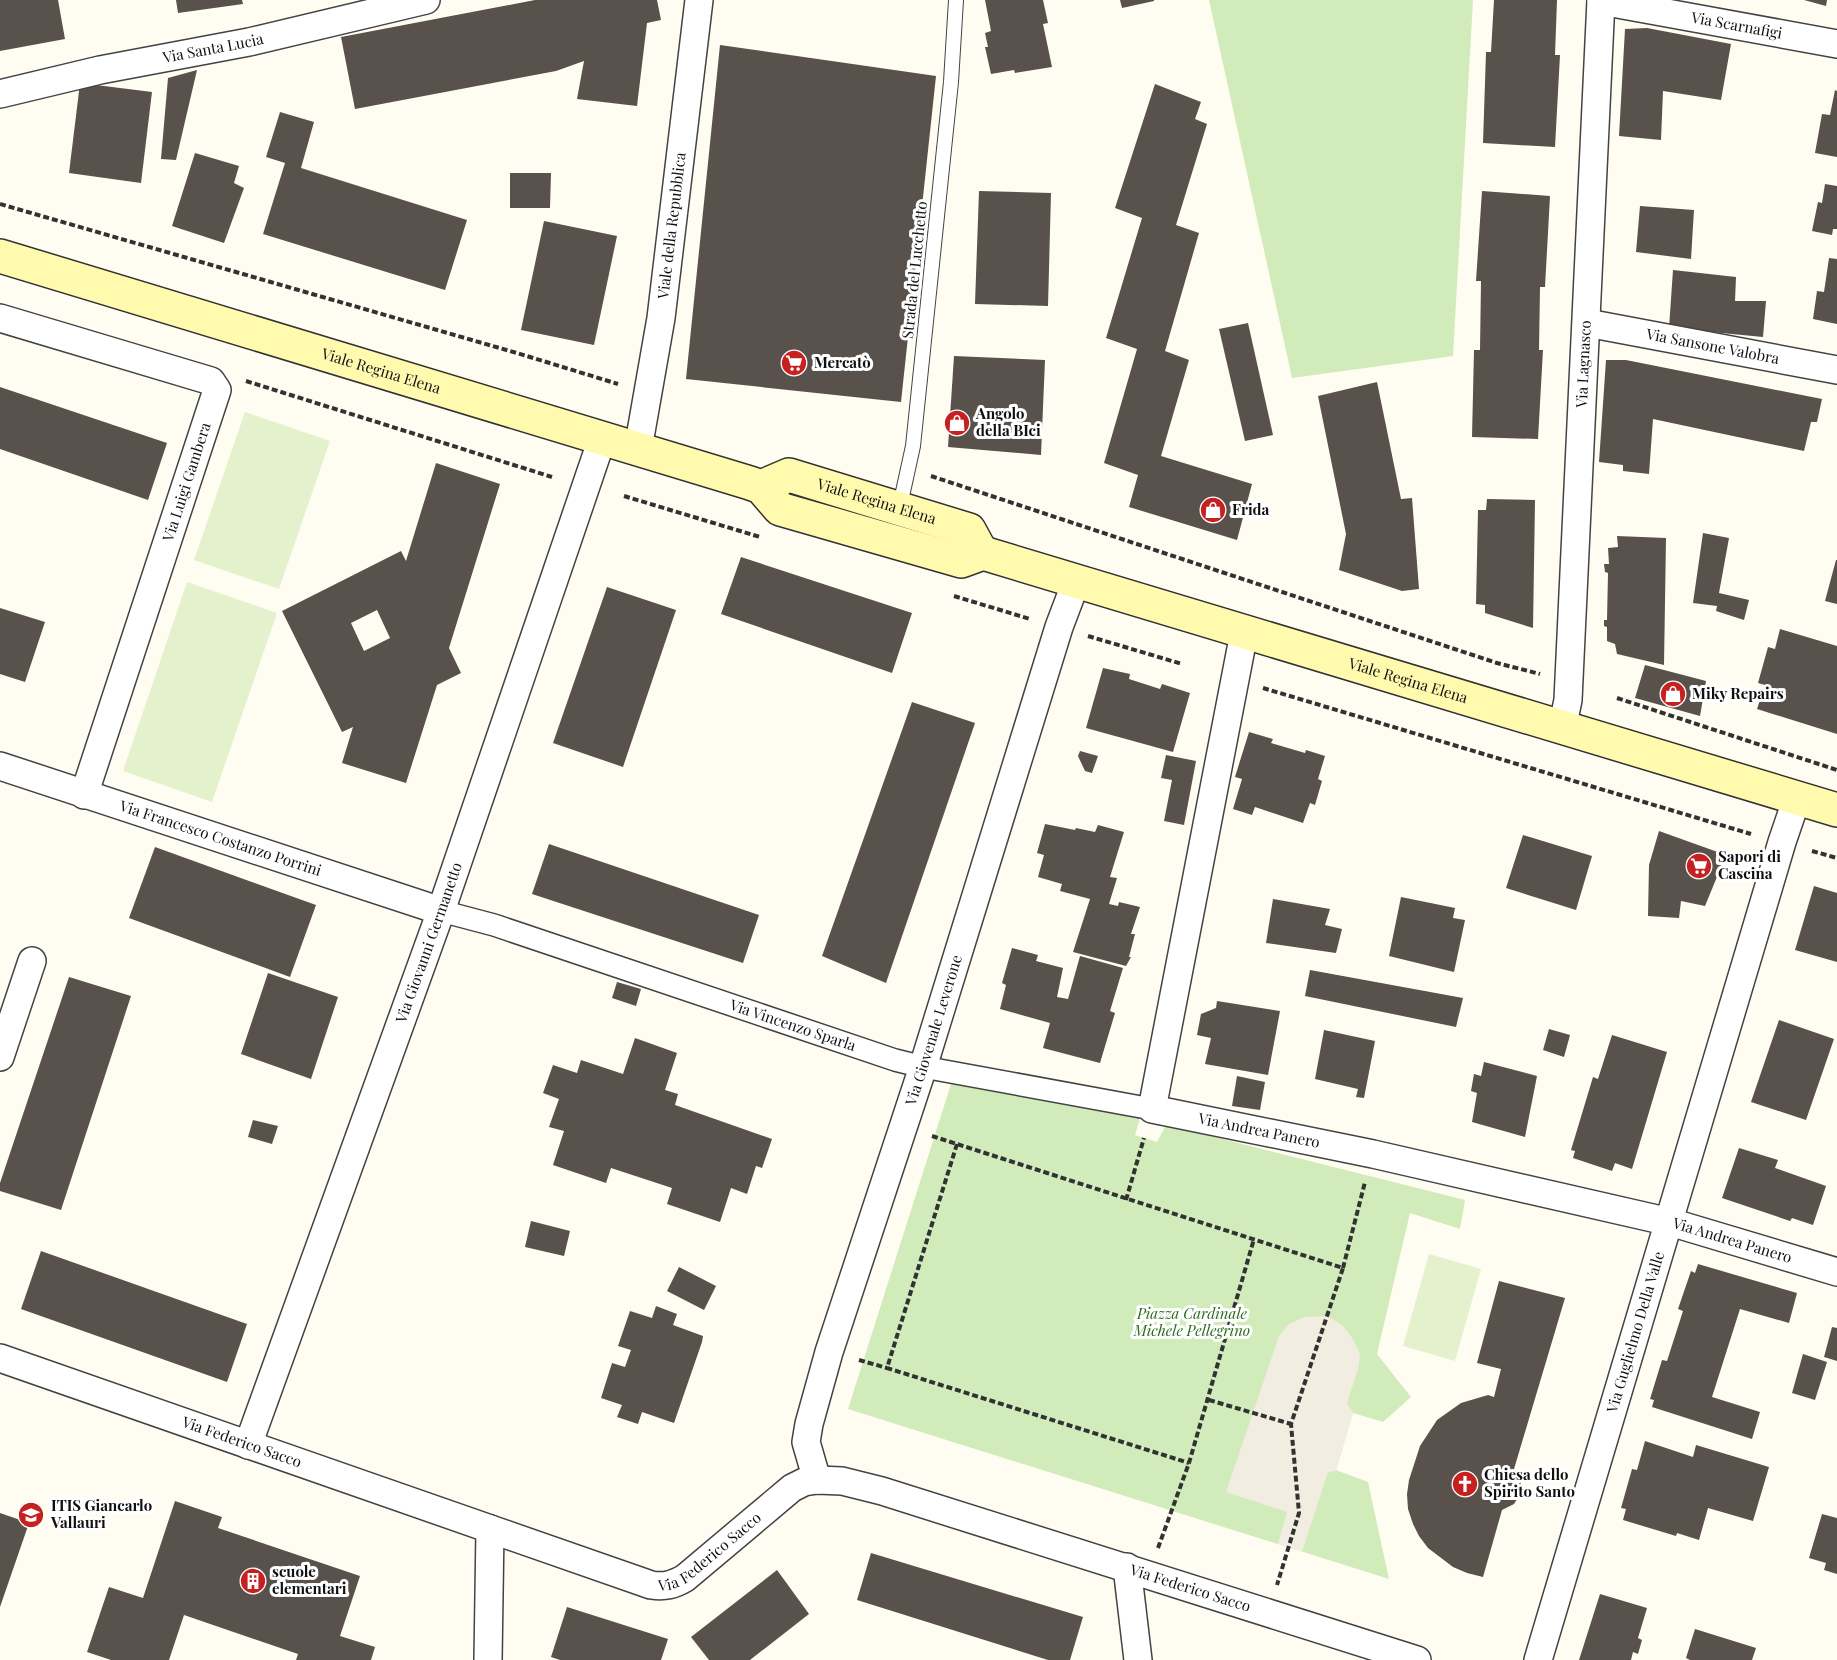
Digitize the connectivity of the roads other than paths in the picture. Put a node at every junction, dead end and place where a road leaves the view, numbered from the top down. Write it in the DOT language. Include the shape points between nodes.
graph roads {
  1 [pos="426,0"];
  2 [pos="699,0"];
  3 [pos="956,0"];
  4 [pos="1601,1"];
  5 [pos="1837,44"];
  6 [pos="0,94"];
  7 [pos="0,256"];
  8 [pos="0,318"];
  9 [pos="1587,323"];
  10 [pos="1837,370"];
  11 [pos="602,439"];
  12 [pos="638,449"];
  13 [pos="894,525"];
  14 [pos="1076,582"];
  15 [pos="1244,633"];
  16 [pos="1562,729"];
  17 [pos="0,766"];
  18 [pos="84,795"];
  19 [pos="1797,798"];
  20 [pos="1837,810"];
  21 [pos="441,911"];
  22 [pos="32,961"];
  23 [pos="0,1057"];
  24 [pos="923,1067"];
  25 [pos="1152,1109"];
  26 [pos="1670,1222"];
  27 [pos="1837,1272"];
  28 [pos="0,1358"];
  29 [pos="248,1445"];
  30 [pos="817,1480"];
  31 [pos="490,1529"];
  32 [pos="1138,1570"];
  33 [pos="488,1660"];
  34 [pos="1137,1660"];
  35 [pos="1417,1660"];
  36 [pos="1539,1660"];
  1 -- 6 [label="street, Via Santa Lucia"];
  2 -- 12 [label="street, Viale della Repubblica" via="661,318"];
  3 -- 13 [label="lane, Strada del Lucchetto" via="951,82 909,468"];
  4 -- 5 [label="street, Via Scarnafigi"];
  4 -- 9 [label="street, Via Lagnasco"];
  7 -- 11 [label="main road, Viale Regina Elena"];
  8 -- 18 [label="street, Via Luigi Gambera" via="212,381 217,390"];
  9 -- 10 [label="street, Via Sansone Valobra"];
  9 -- 16 [label="street, Via Lagnasco" via="1569,699"];
  11 -- 12 [label="main road, Viale Regina Elena"];
  11 -- 21 [label="street, Via Giovanni Germanetto"];
  12 -- 13 [label="main road, Viale Regina Elena" via="761,487 789,475"];
  13 -- 14 [label="main road, Viale Regina Elena" via="969,530 981,552"];
  14 -- 15 [label="main road, Viale Regina Elena"];
  14 -- 24 [label="street, Via Giovenale Leverone"];
  15 -- 16 [label="main road, Viale Regina Elena"];
  15 -- 25 [label="street"];
  16 -- 19 [label="main road, Viale Regina Elena"];
  17 -- 18 [label="street, Via Francesco Costanzo Porrini"];
  18 -- 21 [label="street, Via Francesco Costanzo Porrini"];
  19 -- 20 [label="main road, Viale Regina Elena"];
  19 -- 26 [label="street, Via Guglielmo Della Valle"];
  21 -- 24 [label="street, Via Vincenzo Sparla" via="494,925"];
  21 -- 29 [label="street, Via Giovanni Germanetto"];
  22 -- 23 [label="street"];
  24 -- 25 [label="street, Via Vincenzo Sparla"];
  24 -- 30 [label="street, Via Giovenale Leverone" via="809,1424 807,1442"];
  25 -- 26 [label="street, Via Andrea Panero"];
  26 -- 27 [label="street, Via Andrea Panero"];
  26 -- 36 [label="street, Via Guglielmo Della Valle"];
  28 -- 29 [label="street, Via Federico Sacco"];
  29 -- 31 [label="street, Via Federico Sacco"];
  30 -- 31 [label="street, Via Federico Sacco" via="792,1488 685,1578 664,1587"];
  30 -- 32 [label="street, Via Federico Sacco" via="842,1481 882,1491"];
  31 -- 33 [label="street"];
  32 -- 34 [label="street"];
  32 -- 35 [label="street, Via Federico Sacco"];
}
